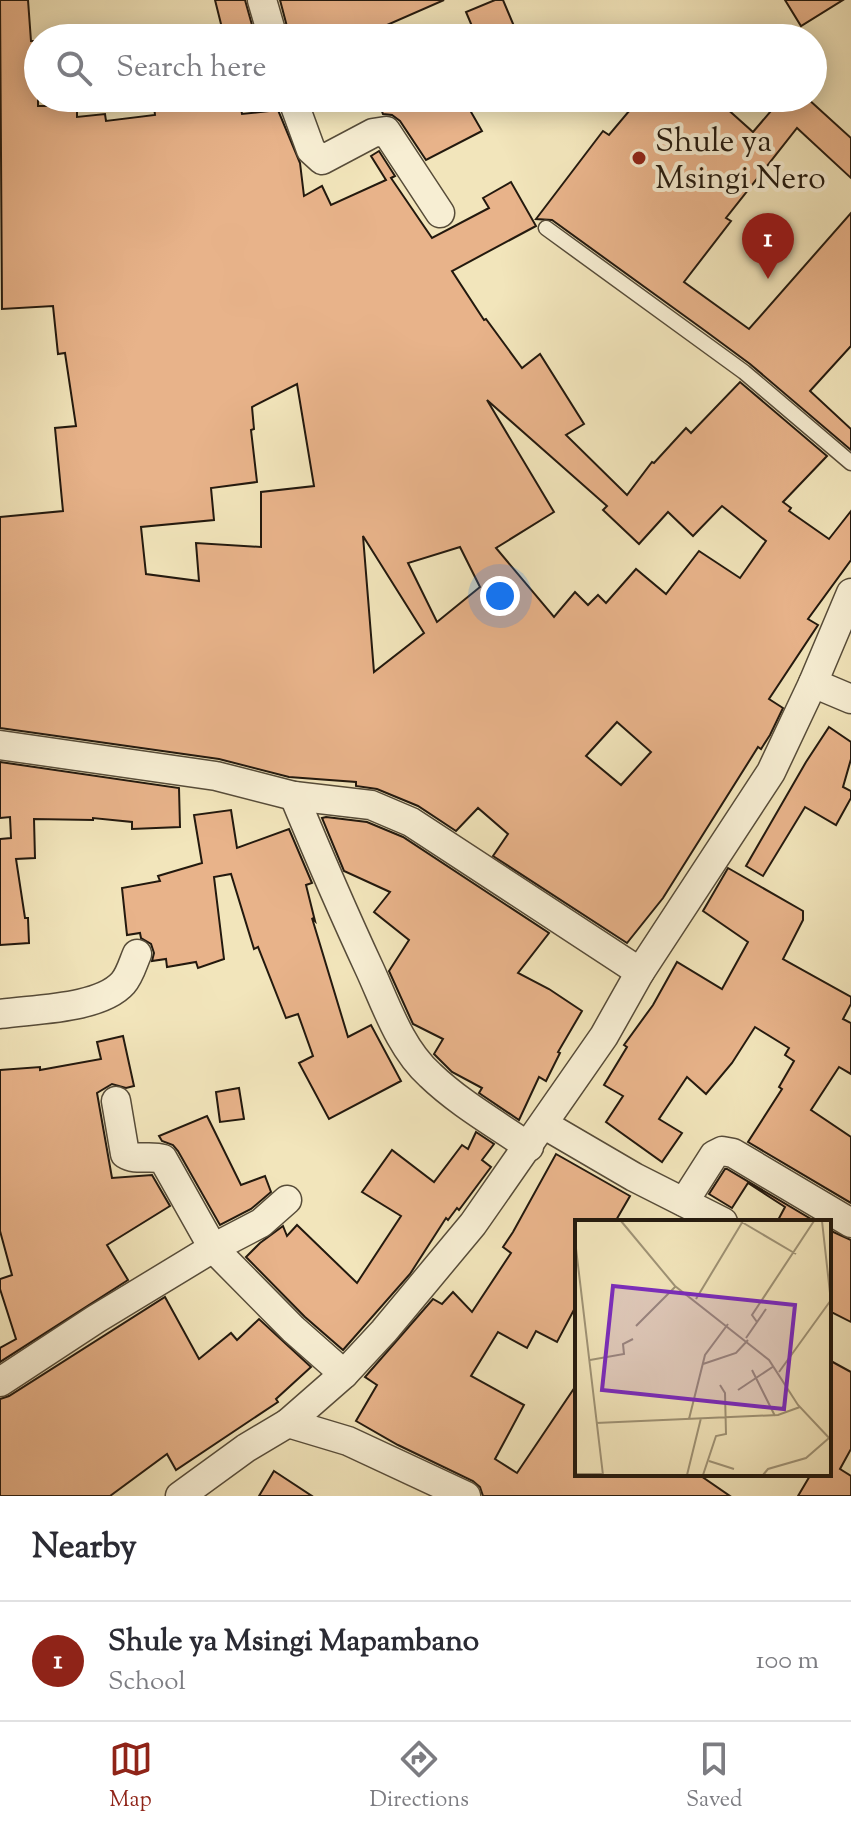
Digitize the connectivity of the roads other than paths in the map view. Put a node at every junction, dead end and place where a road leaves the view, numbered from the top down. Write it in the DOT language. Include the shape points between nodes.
graph roads {
  1 [pos="262,0"];
  2 [pos="269,24"];
  3 [pos="297,112"];
  4 [pos="440,213"];
  5 [pos="546,228"];
  6 [pos="851,463"];
  7 [pos="851,593"];
  8 [pos="813,683"];
  9 [pos="851,699"];
  10 [pos="0,745"];
  11 [pos="294,796"];
  12 [pos="137,954"];
  13 [pos="640,972"];
  14 [pos="0,1014"];
  15 [pos="116,1101"];
  16 [pos="537,1136"];
  17 [pos="287,1200"];
  18 [pos="684,1202"];
  19 [pos="719,1220"];
  20 [pos="851,1223"];
  21 [pos="213,1248"];
  22 [pos="344,1374"];
  23 [pos="0,1382"];
  24 [pos="288,1423"];
  25 [pos="180,1496"];
  26 [pos="466,1496"];
  1 -- 2 [label="street"];
  3 -- 4 [label="street" via="311,150 322,160 386,131"];
  5 -- 6 [label="lane" via="744,372"];
  7 -- 8 [label="street"];
  8 -- 9 [label="street"];
  8 -- 13 [label="street" via="771,772"];
  10 -- 11 [label="street" via="216,776"];
  11 -- 13 [label="street" via="371,805 411,822"];
  11 -- 16 [label="street" via="412,1054 439,1083"];
  12 -- 14 [label="street" via="126,980 112,993 77,1004"];
  13 -- 16 [label="street"];
  15 -- 21 [label="street" via="125,1154 163,1159"];
  16 -- 18 [label="street"];
  16 -- 22 [label="street" via="473,1224"];
  17 -- 21 [label="street" via="261,1223"];
  18 -- 19 [label="street"];
  18 -- 20 [label="street" via="714,1155 722,1151"];
  21 -- 22 [label="street"];
  21 -- 23 [label="street"];
  22 -- 24 [label="street"];
  24 -- 25 [label="street"];
  24 -- 26 [label="street" via="348,1441"];
}
